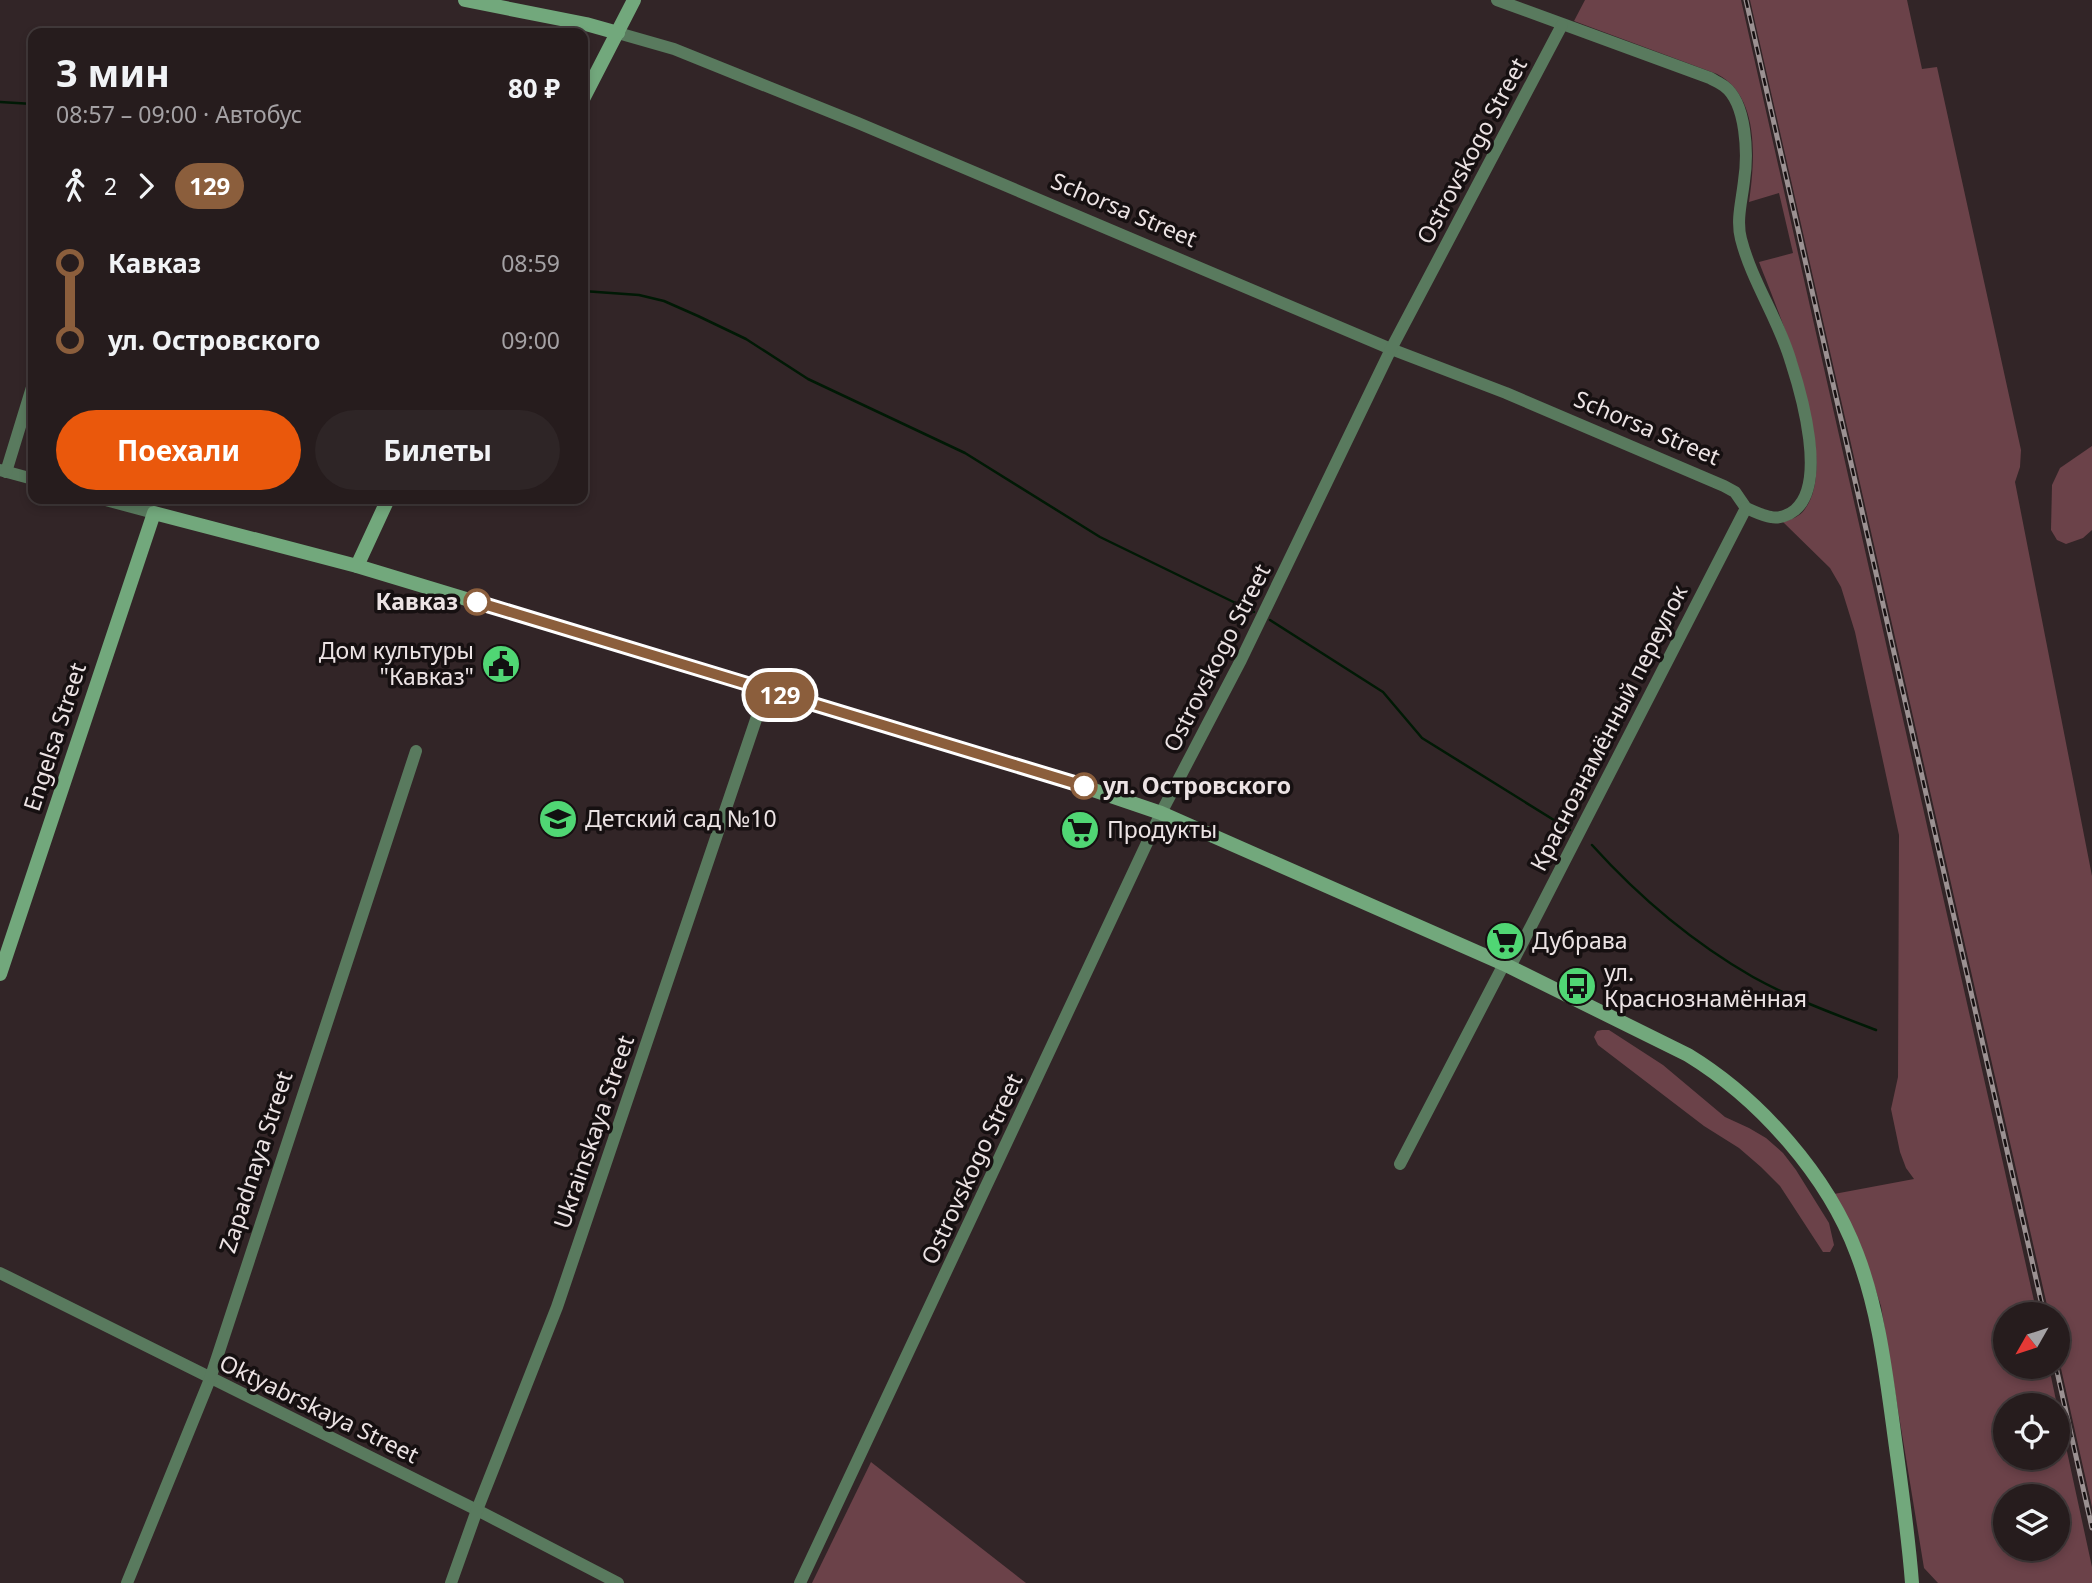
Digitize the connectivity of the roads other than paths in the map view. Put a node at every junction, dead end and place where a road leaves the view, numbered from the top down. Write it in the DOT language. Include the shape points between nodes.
graph roads {
  1 [pos="465,0"];
  2 [pos="634,0"];
  3 [pos="1497,0"];
  4 [pos="1562,25"];
  5 [pos="618,33"];
  6 [pos="588,90"];
  7 [pos="1391,349"];
  8 [pos="28,398"];
  9 [pos="3,471"];
  10 [pos="28,478"];
  11 [pos="121,504"];
  12 [pos="386,504"];
  13 [pos="1746,508"];
  14 [pos="154,513"];
  15 [pos="357,566"];
  16 [pos="766,690"];
  17 [pos="416,751"];
  18 [pos="1161,813"];
  19 [pos="1507,966"];
  20 [pos="0,974"];
  21 [pos="1400,1164"];
  22 [pos="0,1273"];
  23 [pos="210,1379"];
  24 [pos="477,1510"];
  25 [pos="127,1583"];
  26 [pos="451,1583"];
  27 [pos="618,1583"];
  28 [pos="800,1583"];
  29 [pos="1912,1583"];
  1 -- 5 [label="main road, Schorsa Street"];
  2 -- 5 [label="main road"];
  3 -- 4 [label="street"];
  4 -- 7 [label="street, Ostrovskogo Street"];
  4 -- 13 [label="street" via="1710,78 1724,86 1740,109 1746,163 1740,234 1791,362 1811,467 1807,494 1788,515 1772,518"];
  5 -- 6 [label="main road"];
  5 -- 7 [label="street, Schorsa Street" via="674,49 858,123"];
  7 -- 13 [label="street, Schorsa Street" via="1724,486 1735,492"];
  7 -- 18 [label="street, Ostrovskogo Street" via="1241,660"];
  8 -- 9 [label="street"];
  9 -- 10 [label="street"];
  11 -- 14 [label="street"];
  12 -- 15 [label="main road"];
  13 -- 19 [label="street, Краснознамённый переулок"];
  14 -- 15 [label="main road"];
  14 -- 20 [label="main road, Engelsa Street"];
  15 -- 16 [label="main road"];
  16 -- 18 [label="main road"];
  16 -- 24 [label="street, Ukrainskaya Street" via="557,1307"];
  17 -- 23 [label="street, Zapadnaya Street"];
  18 -- 19 [label="main road"];
  18 -- 28 [label="street, Ostrovskogo Street"];
  19 -- 21 [label="street, Краснознамённый переулок"];
  19 -- 29 [label="main road" via="1669,1044 1717,1074 1792,1146 1835,1208 1866,1279 1881,1345"];
  22 -- 23 [label="street, Oktyabrskaya Street"];
  23 -- 24 [label="street, Oktyabrskaya Street"];
  23 -- 25 [label="street, Zapadnaya Street"];
  24 -- 26 [label="street, Ukrainskaya Street"];
  24 -- 27 [label="street, Oktyabrskaya Street"];
}
